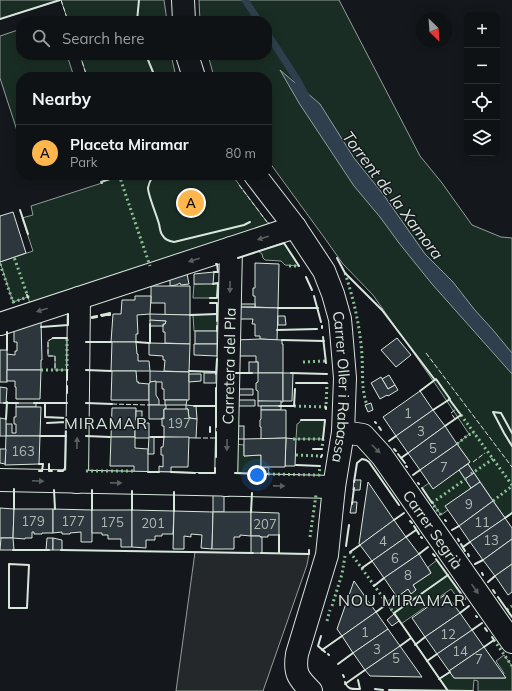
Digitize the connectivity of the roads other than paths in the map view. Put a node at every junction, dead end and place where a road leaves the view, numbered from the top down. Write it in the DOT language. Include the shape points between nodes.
graph roads {
  1 [pos="183,0"];
  2 [pos="184,16"];
  3 [pos="189,60"];
  4 [pos="192,72"];
  5 [pos="259,180"];
  6 [pos="294,227"];
  7 [pos="231,248"];
  8 [pos="79,298"];
  9 [pos="0,324"];
  10 [pos="343,432"];
  11 [pos="0,480"];
  12 [pos="77,482"];
  13 [pos="226,485"];
  14 [pos="334,486"];
  15 [pos="512,642"];
  16 [pos="309,689"];
  1 -- 2 [label="street"];
  3 -- 4 [label="street"];
  5 -- 6 [label="street, Carrer Oller i Rabassa"];
  6 -- 7 [label="street, one-way"];
  6 -- 10 [label="street, Carrer Oller i Rabassa" via="324,271 340,319 345,378"];
  7 -- 8 [label="street, one-way"];
  7 -- 13 [label="street, Carretera del Pla, one-way"];
  8 -- 9 [label="street, one-way"];
  12 -- 8 [label="street, one-way"];
  10 -- 14 [label="street, Carrer Oller i Rabassa"];
  10 -- 15 [label="street, Carrer Segrià, one-way" via="363,435 381,454"];
  11 -- 12 [label="street, one-way"];
  12 -- 13 [label="street, one-way"];
  13 -- 14 [label="street, one-way"];
  14 -- 16 [label="street, Carrer Oller i Rabassa" via="327,555 296,662 296,671"];
}
